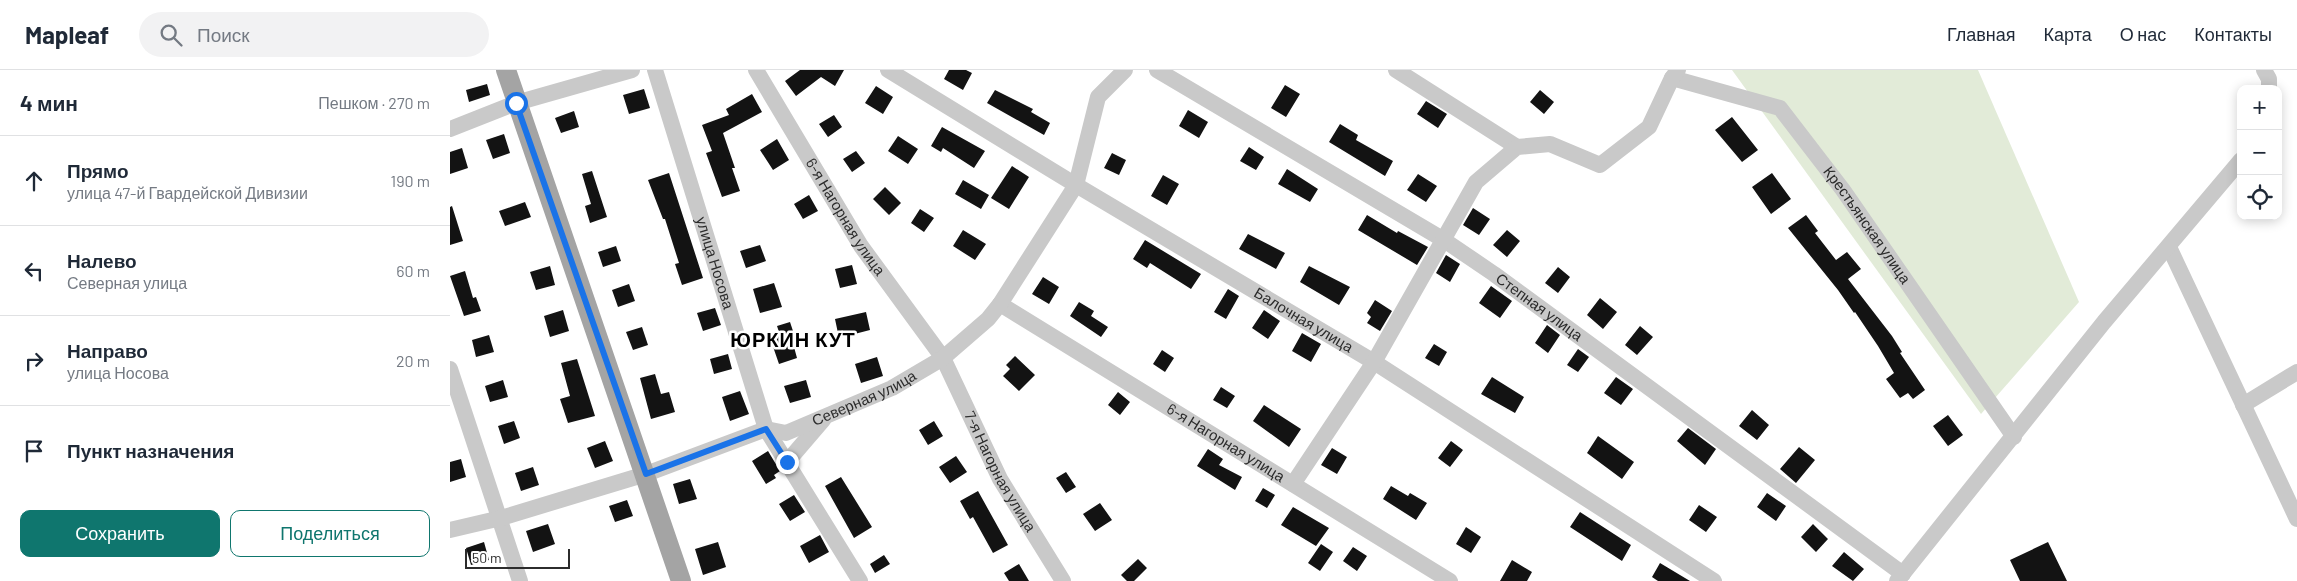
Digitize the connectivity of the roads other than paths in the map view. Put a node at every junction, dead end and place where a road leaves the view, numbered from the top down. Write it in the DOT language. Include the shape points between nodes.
graph roads {
  1 [pos="506,70"];
  2 [pos="632,70"];
  3 [pos="655,70"];
  4 [pos="756,70"];
  5 [pos="888,70"];
  6 [pos="1125,70"];
  7 [pos="1157,70"];
  8 [pos="1396,70"];
  9 [pos="2264,70"];
  10 [pos="1672,73"];
  11 [pos="2269,85"];
  12 [pos="516,103"];
  13 [pos="450,129"];
  14 [pos="1517,147"];
  15 [pos="2237,165"];
  16 [pos="1076,185"];
  17 [pos="1444,240"];
  18 [pos="2169,247"];
  19 [pos="1000,304"];
  20 [pos="943,358"];
  21 [pos="1374,362"];
  22 [pos="450,369"];
  23 [pos="2297,372"];
  24 [pos="2243,405"];
  25 [pos="826,416"];
  26 [pos="766,429"];
  27 [pos="2014,438"];
  28 [pos="787,462"];
  29 [pos="646,474"];
  30 [pos="1293,484"];
  31 [pos="501,518"];
  32 [pos="2297,519"];
  33 [pos="450,530"];
  34 [pos="1900,577"];
  35 [pos="520,581"];
  36 [pos="681,581"];
  37 [pos="860,581"];
  38 [pos="1063,581"];
  39 [pos="1450,581"];
  40 [pos="1714,581"];
  1 -- 12 [label="main road"];
  2 -- 12 [label="street"];
  3 -- 26 [label="street, улица Носова"];
  4 -- 20 [label="street, 6-я Нагорная улица" via="861,246"];
  5 -- 16 [label="street, Балочная улица"];
  6 -- 16 [label="street, Северная улица" via="1098,97"];
  7 -- 17 [label="street, Степная улица"];
  8 -- 14 [label="street"];
  9 -- 11 [label="street"];
  10 -- 14 [label="street" via="1649,127 1600,165 1550,144"];
  10 -- 27 [label="street, Крестьянская улица" via="1780,108 1843,190"];
  12 -- 13 [label="street"];
  12 -- 29 [label="main road"];
  14 -- 17 [label="street" via="1476,182"];
  15 -- 18 [label="street"];
  16 -- 19 [label="street, Северная улица"];
  16 -- 21 [label="street, Балочная улица"];
  17 -- 21 [label="street"];
  17 -- 34 [label="street, Степная улица"];
  18 -- 24 [label="street"];
  18 -- 27 [label="street" via="2104,322"];
  19 -- 20 [label="street, Северная улица" via="988,319"];
  19 -- 30 [label="street, 6-я Нагорная улица"];
  20 -- 25 [label="street, Северная улица" via="892,388"];
  20 -- 38 [label="street, 7-я Нагорная улица" via="1000,479"];
  21 -- 30 [label="street"];
  21 -- 40 [label="street, Балочная улица"];
  22 -- 31 [label="street"];
  23 -- 24 [label="street"];
  24 -- 32 [label="street"];
  25 -- 26 [label="street, Северная улица" via="786,433"];
  25 -- 28 [label="street"];
  26 -- 28 [label="street, улица Носова"];
  26 -- 29 [label="street, Северная улица"];
  27 -- 34 [label="street"];
  28 -- 37 [label="street, улица Носова"];
  29 -- 31 [label="street, Северная улица"];
  29 -- 36 [label="main road"];
  30 -- 39 [label="street, 6-я Нагорная улица"];
  31 -- 33 [label="street, Северная улица"];
  31 -- 35 [label="street"];
}
